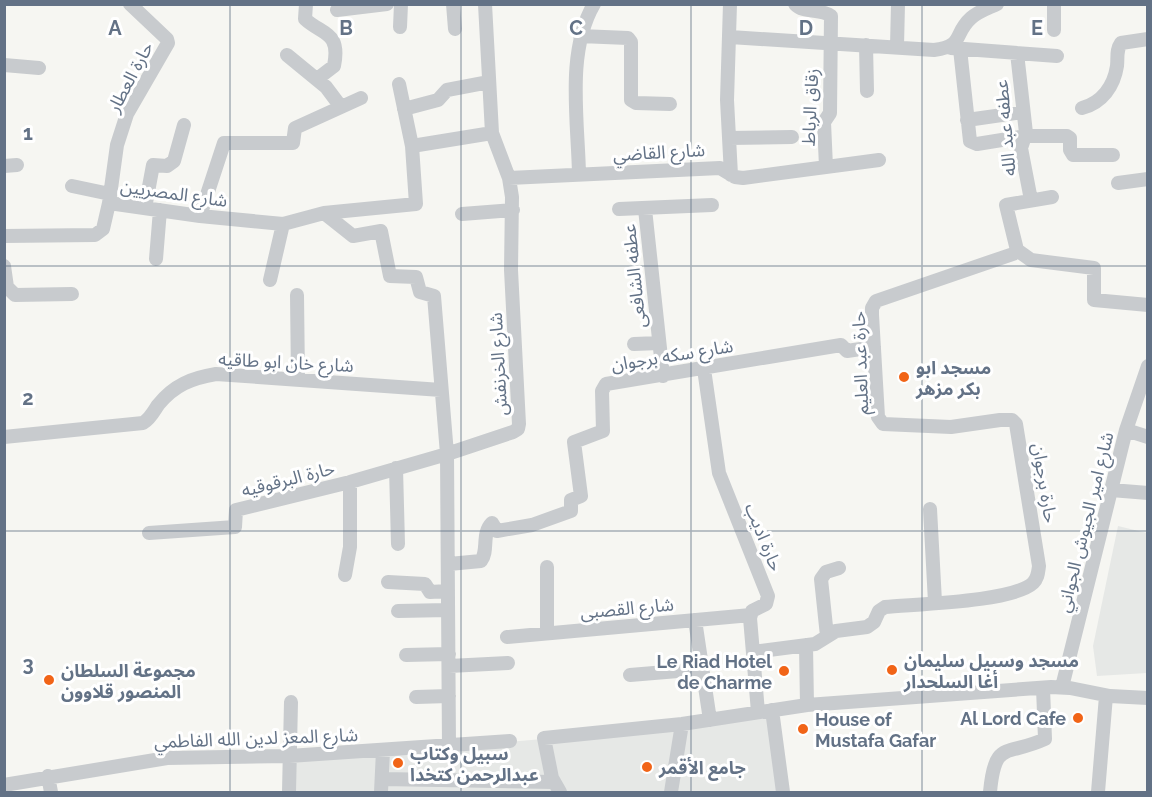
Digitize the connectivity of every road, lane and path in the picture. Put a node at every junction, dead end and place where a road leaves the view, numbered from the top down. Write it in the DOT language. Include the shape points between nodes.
graph roads {
  1 [pos="130,4"];
  2 [pos="306,4"];
  3 [pos="387,4"];
  4 [pos="401,4"];
  5 [pos="453,4"];
  6 [pos="485,4"];
  7 [pos="594,4"];
  8 [pos="730,4"];
  9 [pos="898,4"];
  10 [pos="998,4"];
  11 [pos="1054,4"];
  12 [pos="372,5"];
  13 [pos="797,6"];
  14 [pos="337,10"];
  15 [pos="400,27"];
  16 [pos="455,29"];
  17 [pos="1054,30"];
  18 [pos="580,36"];
  19 [pos="730,37"];
  20 [pos="1148,39"];
  21 [pos="830,42"];
  22 [pos="866,45"];
  23 [pos="897,46"];
  24 [pos="954,49"];
  25 [pos="1017,53"];
  26 [pos="287,55"];
  27 [pos="1057,56"];
  28 [pos="4,65"];
  29 [pos="39,68"];
  30 [pos="317,79"];
  31 [pos="489,82"];
  32 [pos="399,84"];
  33 [pos="867,91"];
  34 [pos="361,98"];
  35 [pos="670,104"];
  36 [pos="341,107"];
  37 [pos="1083,108"];
  38 [pos="404,109"];
  39 [pos="1023,112"];
  40 [pos="967,120"];
  41 [pos="184,125"];
  42 [pos="492,133"];
  43 [pos="1026,135"];
  44 [pos="792,137"];
  45 [pos="729,138"];
  46 [pos="412,146"];
  47 [pos="1113,155"];
  48 [pos="879,160"];
  49 [pos="826,167"];
  50 [pos="579,174"];
  51 [pos="731,175"];
  52 [pos="509,178"];
  53 [pos="1148,179"];
  54 [pos="1118,183"];
  55 [pos="72,186"];
  56 [pos="1052,197"];
  57 [pos="110,198"];
  58 [pos="1031,200"];
  59 [pos="712,205"];
  60 [pos="146,208"];
  61 [pos="619,209"];
  62 [pos="645,209"];
  63 [pos="160,210"];
  64 [pos="513,210"];
  65 [pos="324,213"];
  66 [pos="462,214"];
  67 [pos="200,216"];
  68 [pos="283,224"];
  69 [pos="4,236"];
  70 [pos="1017,250"];
  71 [pos="156,259"];
  72 [pos="4,266"];
  73 [pos="270,280"];
  74 [pos="72,294"];
  75 [pos="297,295"];
  76 [pos="1148,305"];
  77 [pos="660,343"];
  78 [pos="634,344"];
  79 [pos="874,347"];
  80 [pos="1148,366"];
  81 [pos="704,369"];
  82 [pos="663,376"];
  83 [pos="298,379"];
  84 [pos="441,390"];
  85 [pos="880,423"];
  86 [pos="1126,430"];
  87 [pos="4,437"];
  88 [pos="1148,437"];
  89 [pos="447,454"];
  90 [pos="396,468"];
  91 [pos="350,482"];
  92 [pos="1111,490"];
  93 [pos="1148,493"];
  94 [pos="930,509"];
  95 [pos="149,533"];
  96 [pos="398,544"];
  97 [pos="448,564"];
  98 [pos="547,567"];
  99 [pos="839,568"];
  100 [pos="345,575"];
  101 [pos="388,582"];
  102 [pos="448,591"];
  103 [pos="935,602"];
  104 [pos="448,610"];
  105 [pos="398,611"];
  106 [pos="751,615"];
  107 [pos="695,620"];
  108 [pos="547,633"];
  109 [pos="827,636"];
  110 [pos="507,637"];
  111 [pos="806,645"];
  112 [pos="753,652"];
  113 [pos="406,655"];
  114 [pos="449,660"];
  115 [pos="508,663"];
  116 [pos="702,669"];
  117 [pos="630,675"];
  118 [pos="1062,687"];
  119 [pos="1043,688"];
  120 [pos="449,696"];
  121 [pos="1106,696"];
  122 [pos="416,697"];
  123 [pos="1148,698"];
  124 [pos="291,702"];
  125 [pos="807,705"];
  126 [pos="765,711"];
  127 [pos="710,720"];
  128 [pos="682,724"];
  129 [pos="510,741"];
  130 [pos="449,746"];
  131 [pos="383,751"];
  132 [pos="289,756"];
  133 [pos="48,776"];
  134 [pos="4,785"];
  135 [pos="381,786"];
  136 [pos="473,787"];
  137 [pos="557,787"];
  138 [pos="51,792"];
  139 [pos="289,792"];
  140 [pos="671,792"];
  141 [pos="783,792"];
  142 [pos="990,792"];
  143 [pos="1098,792"];
  1 -- 57 [label="street, حارة العطار" via="167,39 167,48 128,114 117,145"];
  2 -- 30 [label="street" via="305,19 326,30 332,40 334,66"];
  3 -- 12 [label="street"];
  4 -- 15 [label="street"];
  5 -- 16 [label="street"];
  6 -- 31 [label="street, شارع الخرنفش"];
  7 -- 18 [label="street"];
  8 -- 19 [label="street"];
  9 -- 23 [label="street"];
  10 -- 24 [label="street" via="970,19"];
  11 -- 17 [label="street"];
  12 -- 14 [label="street"];
  13 -- 21 [label="street, زقاق الرباط" via="829,13"];
  18 -- 35 [label="street" via="628,38 631,100"];
  18 -- 50 [label="street"];
  19 -- 21 [label="street, عطفه عبد الله"];
  19 -- 45 [label="street"];
  20 -- 37 [label="street" via="1125,41 1118,46 1114,78 1107,91 1099,101"];
  21 -- 22 [label="street, عطفه عبد الله"];
  21 -- 49 [label="street, زقاق الرباط" via="830,113 824,122"];
  22 -- 23 [label="street, عطفه عبد الله"];
  22 -- 33 [label="street"];
  23 -- 24 [label="street, عطفه عبد الله"];
  24 -- 25 [label="street, عطفه عبد الله"];
  24 -- 40 [label="street"];
  25 -- 27 [label="street, عطفه عبد الله"];
  25 -- 39 [label="street, عطفه عبد الله"];
  26 -- 30 [label="street"];
  28 -- 29 [label="street"];
  30 -- 36 [label="street"];
  31 -- 38 [label="street" via="447,90 438,100"];
  31 -- 42 [label="street, شارع الخرنفش"];
  32 -- 38 [label="street"];
  34 -- 36 [label="street"];
  36 -- 67 [label="street" via="295,128 293,143 224,143"];
  38 -- 46 [label="street"];
  39 -- 40 [label="street"];
  39 -- 43 [label="street, عطفه عبد الله"];
  40 -- 43 [label="street" via="969,138 977,144"];
  41 -- 60 [label="street" via="174,161 167,166 153,165"];
  42 -- 46 [label="street"];
  42 -- 52 [label="street, شارع الخرنفش"];
  43 -- 47 [label="street" via="1067,136 1073,155"];
  43 -- 58 [label="street, عطفه عبد الله" via="1021,148"];
  44 -- 45 [label="street"];
  45 -- 51 [label="street"];
  46 -- 65 [label="street, شارع المصريين" via="416,204"];
  48 -- 49 [label="street, شارع القاضي"];
  49 -- 51 [label="street, شارع القاضي" via="743,178"];
  50 -- 51 [label="street, شارع القاضي" via="720,168"];
  50 -- 52 [label="street, شارع القاضي"];
  52 -- 64 [label="street, شارع الخرنفش"];
  53 -- 54 [label="street"];
  55 -- 57 [label="street"];
  56 -- 58 [label="street"];
  57 -- 60 [label="street, شارع المصريين"];
  57 -- 69 [label="street, شارع المصريين" via="103,229 94,235"];
  58 -- 70 [label="street" via="1006,205"];
  59 -- 62 [label="street"];
  60 -- 63 [label="street, شارع المصريين"];
  61 -- 62 [label="street"];
  62 -- 77 [label="street, عطفه الشافعى"];
  63 -- 67 [label="street, شارع المصريين"];
  63 -- 71 [label="street"];
  64 -- 66 [label="street"];
  64 -- 89 [label="street, شارع الخرنفش" via="511,270 519,427"];
  65 -- 68 [label="street, شارع المصريين"];
  65 -- 84 [label="street" via="353,236 381,231 390,276 416,277 420,292 434,296"];
  67 -- 68 [label="street, شارع المصريين"];
  68 -- 73 [label="street"];
  70 -- 76 [label="street" via="1031,260 1094,268 1094,300"];
  70 -- 79 [label="street, حارة عبد العليم" via="876,302 872,308"];
  72 -- 74 [label="street" via="7,286 15,295"];
  75 -- 83 [label="street"];
  77 -- 78 [label="street"];
  77 -- 82 [label="street, عطفه الشافعى"];
  79 -- 81 [label="street, شارع سكه برجوان" via="847,351 841,345"];
  79 -- 85 [label="street, حارة عبد العليم"];
  80 -- 86 [label="street, شارع امير الجيوش الجواني"];
  81 -- 82 [label="street, شارع سكه برجوان"];
  81 -- 106 [label="street, حارة اديب" via="719,473 768,596 766,604"];
  82 -- 97 [label="street, شارع سكه برجوان" via="603,387 603,431 574,442 581,496 571,500 571,511 532,525 497,531 492,524 486,533 481,561"];
  83 -- 84 [label="street, شارع خان ابو طاقيه"];
  83 -- 87 [label="street, شارع خان ابو طاقيه" via="229,374 198,377 167,394 143,423"];
  84 -- 89 [label="street"];
  85 -- 103 [label="street, حارة برجوان" via="935,427 1012,420 1018,430 1038,576 1027,587 1006,595"];
  86 -- 88 [label="street"];
  86 -- 92 [label="street, شارع امير الجيوش الجواني"];
  89 -- 90 [label="street, حارة البرقوقيه"];
  89 -- 97 [label="street"];
  90 -- 91 [label="street, حارة البرقوقيه"];
  90 -- 96 [label="street"];
  91 -- 95 [label="street, حارة البرقوقيه" via="236,510 235,526"];
  91 -- 100 [label="street" via="350,547"];
  92 -- 93 [label="street"];
  92 -- 118 [label="street, شارع امير الجيوش الجواني"];
  94 -- 103 [label="street"];
  97 -- 102 [label="street"];
  98 -- 108 [label="street"];
  99 -- 109 [label="street" via="826,572 821,579"];
  101 -- 102 [label="street" via="425,584 429,591"];
  102 -- 104 [label="street"];
  103 -- 109 [label="street, حارة برجوان" via="885,607 871,626"];
  104 -- 105 [label="street"];
  104 -- 114 [label="street"];
  106 -- 107 [label="street, شارع القصبى"];
  106 -- 112 [label="street"];
  107 -- 108 [label="street, شارع القصبى"];
  107 -- 116 [label="street"];
  108 -- 110 [label="street, شارع القصبى"];
  109 -- 111 [label="street, حارة برجوان"];
  111 -- 112 [label="street, حارة برجوان"];
  111 -- 125 [label="street"];
  112 -- 126 [label="street"];
  113 -- 114 [label="street"];
  114 -- 115 [label="street"];
  114 -- 120 [label="street"];
  116 -- 117 [label="street"];
  116 -- 127 [label="street"];
  118 -- 119 [label="street"];
  118 -- 121 [label="street"];
  119 -- 125 [label="street"];
  119 -- 142 [label="street" via="1045,739 1008,749 999,756 994,762"];
  120 -- 122 [label="street"];
  120 -- 130 [label="street"];
  121 -- 123 [label="street"];
  121 -- 143 [label="street"];
  124 -- 132 [label="street"];
  125 -- 126 [label="street"];
  126 -- 127 [label="street"];
  126 -- 141 [label="street"];
  127 -- 128 [label="street"];
  128 -- 137 [label="street" via="544,738"];
  128 -- 140 [label="street"];
  129 -- 130 [label="street, شارع المعز لدين الله الفاطمي"];
  130 -- 131 [label="street, شارع المعز لدين الله الفاطمي"];
  131 -- 132 [label="street, شارع المعز لدين الله الفاطمي"];
  131 -- 135 [label="street"];
  132 -- 133 [label="street, شارع المعز لدين الله الفاطمي" via="167,758"];
  132 -- 139 [label="street"];
  133 -- 134 [label="street, شارع المعز لدين الله الفاطمي"];
  133 -- 138 [label="street"];
  135 -- 136 [label="street"];
  136 -- 137 [label="street"];
}
